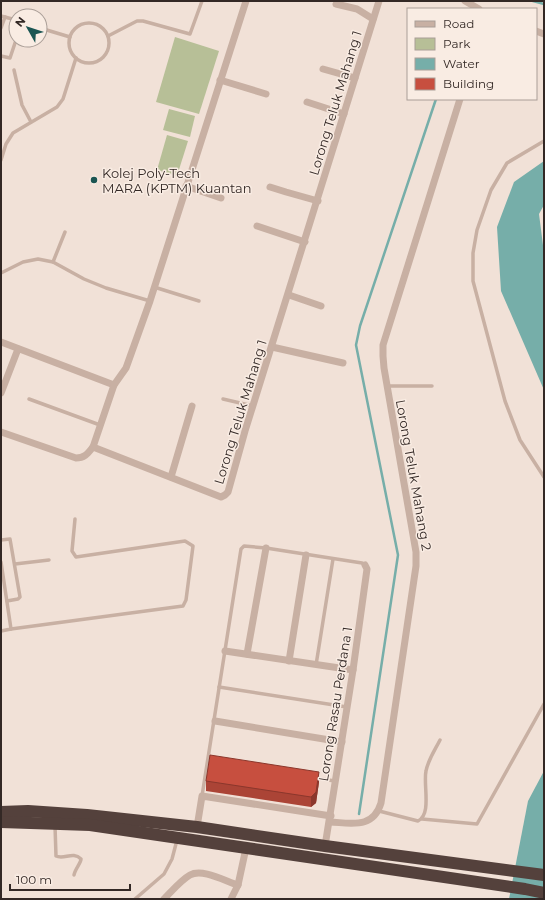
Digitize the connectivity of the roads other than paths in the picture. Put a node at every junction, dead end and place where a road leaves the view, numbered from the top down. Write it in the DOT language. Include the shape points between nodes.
graph roads {
  1 [pos="202,1"];
  2 [pos="246,1"];
  3 [pos="379,1"];
  4 [pos="465,1"];
  5 [pos="336,4"];
  6 [pos="475,7"];
  7 [pos="3,16"];
  8 [pos="373,19"];
  9 [pos="1,28"];
  10 [pos="48,30"];
  11 [pos="108,36"];
  12 [pos="70,37"];
  13 [pos="14,48"];
  14 [pos="1,56"];
  15 [pos="76,58"];
  16 [pos="323,69"];
  17 [pos="14,70"];
  18 [pos="355,78"];
  19 [pos="220,80"];
  20 [pos="266,94"];
  21 [pos="460,100"];
  22 [pos="307,102"];
  23 [pos="344,114"];
  24 [pos="31,122"];
  25 [pos="544,141"];
  26 [pos="1,160"];
  27 [pos="186,186"];
  28 [pos="270,187"];
  29 [pos="221,198"];
  30 [pos="318,201"];
  31 [pos="256,226"];
  32 [pos="65,232"];
  33 [pos="305,242"];
  34 [pos="53,262"];
  35 [pos="1,273"];
  36 [pos="154,287"];
  37 [pos="289,296"];
  38 [pos="150,301"];
  39 [pos="199,301"];
  40 [pos="321,306"];
  41 [pos="1,342"];
  42 [pos="272,347"];
  43 [pos="18,349"];
  44 [pos="343,363"];
  45 [pos="114,385"];
  46 [pos="387,386"];
  47 [pos="432,386"];
  48 [pos="1,393"];
  49 [pos="29,399"];
  50 [pos="223,399"];
  51 [pos="192,406"];
  52 [pos="254,407"];
  53 [pos="100,425"];
  54 [pos="1,432"];
  55 [pos="93,447"];
  56 [pos="171,477"];
  57 [pos="544,477"];
  58 [pos="75,519"];
  59 [pos="1,540"];
  60 [pos="266,548"];
  61 [pos="306,555"];
  62 [pos="333,559"];
  63 [pos="49,560"];
  64 [pos="1,562"];
  65 [pos="15,564"];
  66 [pos="365,565"];
  67 [pos="2,571"];
  68 [pos="7,601"];
  69 [pos="11,629"];
  70 [pos="1,631"];
  71 [pos="225,651"];
  72 [pos="247,654"];
  73 [pos="289,661"];
  74 [pos="316,664"];
  75 [pos="353,670"];
  76 [pos="219,687"];
  77 [pos="544,704"];
  78 [pos="348,707"];
  79 [pos="215,721"];
  80 [pos="440,740"];
  81 [pos="342,742"];
  82 [pos="207,761"];
  83 [pos="215,762"];
  84 [pos="313,778"];
  85 [pos="336,781"];
  86 [pos="202,796"];
  87 [pos="379,811"];
  88 [pos="1,812"];
  89 [pos="330,819"];
  90 [pos="422,819"];
  91 [pos="1,822"];
  92 [pos="55,824"];
  93 [pos="197,827"];
  94 [pos="177,838"];
  95 [pos="325,846"];
  96 [pos="246,848"];
  97 [pos="74,875"];
  98 [pos="544,875"];
  99 [pos="238,885"];
  100 [pos="544,893"];
  101 [pos="135,899"];
  102 [pos="164,899"];
  103 [pos="231,899"];
  1 -- 11 [label="lane" via="190,34 137,21"];
  2 -- 19 [label="street"];
  3 -- 8 [label="street, Lorong Teluk Mahang 1"];
  4 -- 6 [label="street"];
  5 -- 8 [label="street" via="356,9"];
  7 -- 9 [label="lane"];
  8 -- 18 [label="street, Lorong Teluk Mahang 1"];
  10 -- 12 [label="lane"];
  11 -- 12 [label="lane" via="102,27 86,23 76,28"];
  11 -- 15 [label="lane" via="109,47 98,61 87,63"];
  12 -- 15 [label="lane" via="70,49"];
  13 -- 14 [label="lane" via="11,57"];
  15 -- 24 [label="lane" via="63,99 57,106"];
  16 -- 18 [label="street"];
  17 -- 24 [label="lane" via="22,105"];
  18 -- 23 [label="street, Lorong Teluk Mahang 1"];
  19 -- 20 [label="street"];
  19 -- 27 [label="street"];
  21 -- 46 [label="street, Lorong Teluk Mahang 2" via="384,345"];
  22 -- 23 [label="street"];
  23 -- 30 [label="street, Lorong Teluk Mahang 1"];
  24 -- 26 [label="lane" via="13,133"];
  25 -- 57 [label="lane" via="507,163 490,190 477,230 473,253 473,281 505,401 520,440"];
  27 -- 29 [label="street"];
  27 -- 36 [label="street"];
  28 -- 30 [label="street"];
  30 -- 33 [label="street, Lorong Teluk Mahang 1"];
  31 -- 33 [label="street"];
  32 -- 34 [label="lane"];
  33 -- 37 [label="street, Lorong Teluk Mahang 1"];
  34 -- 35 [label="lane" via="38,259 23,262"];
  34 -- 38 [label="lane" via="106,288"];
  36 -- 38 [label="street"];
  36 -- 39 [label="lane"];
  37 -- 40 [label="street"];
  37 -- 42 [label="street, Lorong Teluk Mahang 1"];
  38 -- 45 [label="street" via="126,368"];
  41 -- 43 [label="street"];
  42 -- 44 [label="street"];
  42 -- 52 [label="street, Lorong Teluk Mahang 1"];
  43 -- 45 [label="street"];
  43 -- 48 [label="street"];
  45 -- 53 [label="street"];
  46 -- 47 [label="lane"];
  46 -- 87 [label="street, Lorong Teluk Mahang 2" via="416,552 414,581"];
  49 -- 53 [label="lane"];
  50 -- 52 [label="lane"];
  51 -- 56 [label="street"];
  52 -- 56 [label="street, Lorong Teluk Mahang 1" via="225,495 221,497"];
  53 -- 55 [label="street"];
  54 -- 55 [label="street" via="76,458 87,455"];
  55 -- 56 [label="street, Lorong Teluk Mahang 1"];
  58 -- 69 [label="lane" via="72,551 76,557 185,541 193,546 183,606"];
  59 -- 65 [label="lane" via="10,539"];
  60 -- 61 [label="lane"];
  60 -- 71 [label="lane" via="244,546 241,549"];
  60 -- 72 [label="street"];
  61 -- 62 [label="lane"];
  61 -- 73 [label="street"];
  62 -- 66 [label="lane"];
  62 -- 74 [label="lane"];
  63 -- 65 [label="lane"];
  64 -- 67 [label="lane"];
  65 -- 68 [label="lane" via="20,597"];
  66 -- 75 [label="street, Lorong Rasau Perdana 1" via="367,569"];
  67 -- 68 [label="lane"];
  68 -- 69 [label="lane"];
  69 -- 70 [label="lane"];
  71 -- 72 [label="street"];
  71 -- 76 [label="lane"];
  72 -- 73 [label="street"];
  73 -- 74 [label="street"];
  74 -- 75 [label="street"];
  75 -- 78 [label="street, Lorong Rasau Perdana 1"];
  76 -- 78 [label="lane"];
  76 -- 79 [label="lane"];
  77 -- 90 [label="lane" via="477,824"];
  78 -- 81 [label="street, Lorong Rasau Perdana 1"];
  79 -- 81 [label="street"];
  79 -- 82 [label="lane"];
  80 -- 90 [label="lane" via="428,762 425,815"];
  81 -- 85 [label="street, Lorong Rasau Perdana 1"];
  82 -- 83 [label="lane"];
  82 -- 86 [label="lane"];
  84 -- 85 [label="lane"];
  85 -- 89 [label="street, Lorong Rasau Perdana 1"];
  86 -- 89 [label="street"];
  86 -- 93 [label="street"];
  87 -- 89 [label="street" via="374,817 358,823"];
  87 -- 90 [label="lane" via="418,821"];
  88 -- 93 [label="highway" via="86,815"];
  89 -- 95 [label="street, Lorong Rasau Perdana 1"];
  91 -- 92 [label="highway"];
  92 -- 94 [label="highway" via="90,825"];
  92 -- 97 [label="lane" via="55,847 58,857 69,855 79,857 81,861"];
  93 -- 95 [label="highway"];
  94 -- 96 [label="highway"];
  94 -- 101 [label="lane" via="172,859 164,874"];
  95 -- 98 [label="highway"];
  96 -- 99 [label="street"];
  96 -- 100 [label="highway"];
  99 -- 102 [label="street" via="206,874 194,873"];
  99 -- 103 [label="street"];
}
